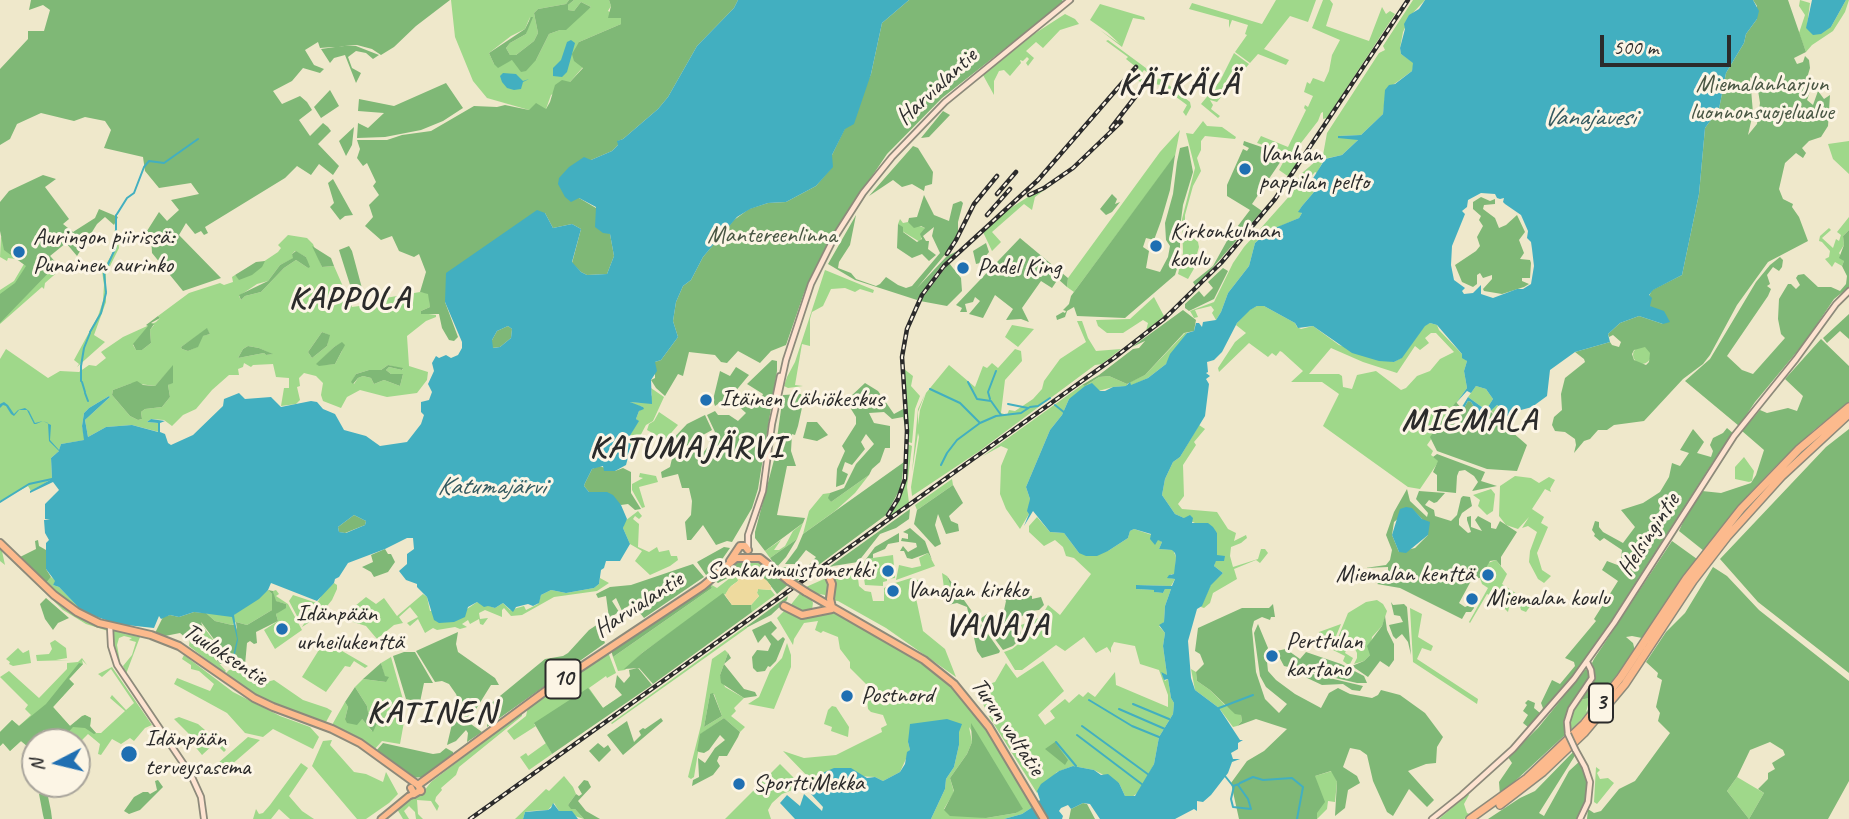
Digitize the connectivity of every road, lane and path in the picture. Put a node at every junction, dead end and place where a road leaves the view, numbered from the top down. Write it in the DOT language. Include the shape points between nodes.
graph roads {
  1 [pos="1070,0"];
  2 [pos="1849,293"];
  3 [pos="1849,407"];
  4 [pos="1849,414"];
  5 [pos="757,509"];
  6 [pos="0,543"];
  7 [pos="738,548"];
  8 [pos="748,550"];
  9 [pos="1711,552"];
  10 [pos="743,557"];
  11 [pos="1705,560"];
  12 [pos="828,572"];
  13 [pos="787,580"];
  14 [pos="703,586"];
  15 [pos="831,592"];
  16 [pos="809,593"];
  17 [pos="822,601"];
  18 [pos="784,606"];
  19 [pos="838,611"];
  20 [pos="810,614"];
  21 [pos="109,627"];
  22 [pos="1587,662"];
  23 [pos="416,789"];
  24 [pos="204,819"];
  25 [pos="381,819"];
  26 [pos="1044,819"];
  27 [pos="1432,819"];
  28 [pos="1470,819"];
  29 [pos="1479,819"];
  30 [pos="1580,819"];
  1 -- 5 [label="main road, Harvialantie" via="935,111 884,166 846,219 806,298 786,360"];
  2 -- 22 [label="main road, Helsingintie" via="1734,436"];
  3 -- 9 [label="highway, 3" via="1775,473 1741,509"];
  4 -- 9 [label="highway, 3" via="1766,492"];
  5 -- 7 [label="main road, Harvialantie"];
  5 -- 8 [label="main road, Harvialantie"];
  6 -- 21 [label="highway, Tuuloksentie" via="61,601"];
  7 -- 8 [label="highway, Turun valtatie"];
  7 -- 10 [label="highway"];
  7 -- 14 [label="highway, Harvialantie / 10"];
  8 -- 10 [label="highway"];
  8 -- 13 [label="highway, Turun valtatie" via="765,558"];
  9 -- 11 [label="highway, 3"];
  10 -- 13 [label="highway, Turun valtatie" via="762,559"];
  10 -- 14 [label="highway, Harvialantie / 10"];
  11 -- 28 [label="highway, 3" via="1584,724 1527,778"];
  11 -- 29 [label="highway, 3" via="1625,684 1591,726 1530,783"];
  12 -- 15 [label="highway"];
  13 -- 16 [label="highway, Turun valtatie, bridge"];
  14 -- 23 [label="highway, Harvialantie / 10" via="551,687"];
  15 -- 17 [label="highway"];
  15 -- 19 [label="highway" via="830,602"];
  16 -- 17 [label="highway, Turun valtatie"];
  16 -- 20 [label="highway" via="815,606"];
  17 -- 19 [label="highway, Turun valtatie"];
  18 -- 20 [label="highway" via="798,615"];
  19 -- 20 [label="highway" via="822,609"];
  19 -- 26 [label="highway, Turun valtatie" via="924,660 964,694"];
  21 -- 23 [label="highway, Tuuloksentie" via="172,642 195,654 254,698 360,744"];
  21 -- 24 [label="main road" via="119,669 191,775"];
  22 -- 27 [label="main road, Helsingintie" via="1513,749"];
  22 -- 30 [label="main road, bridge" via="1592,678 1567,722 1590,782"];
  23 -- 25 [label="main road, Harvialantie"];
}
